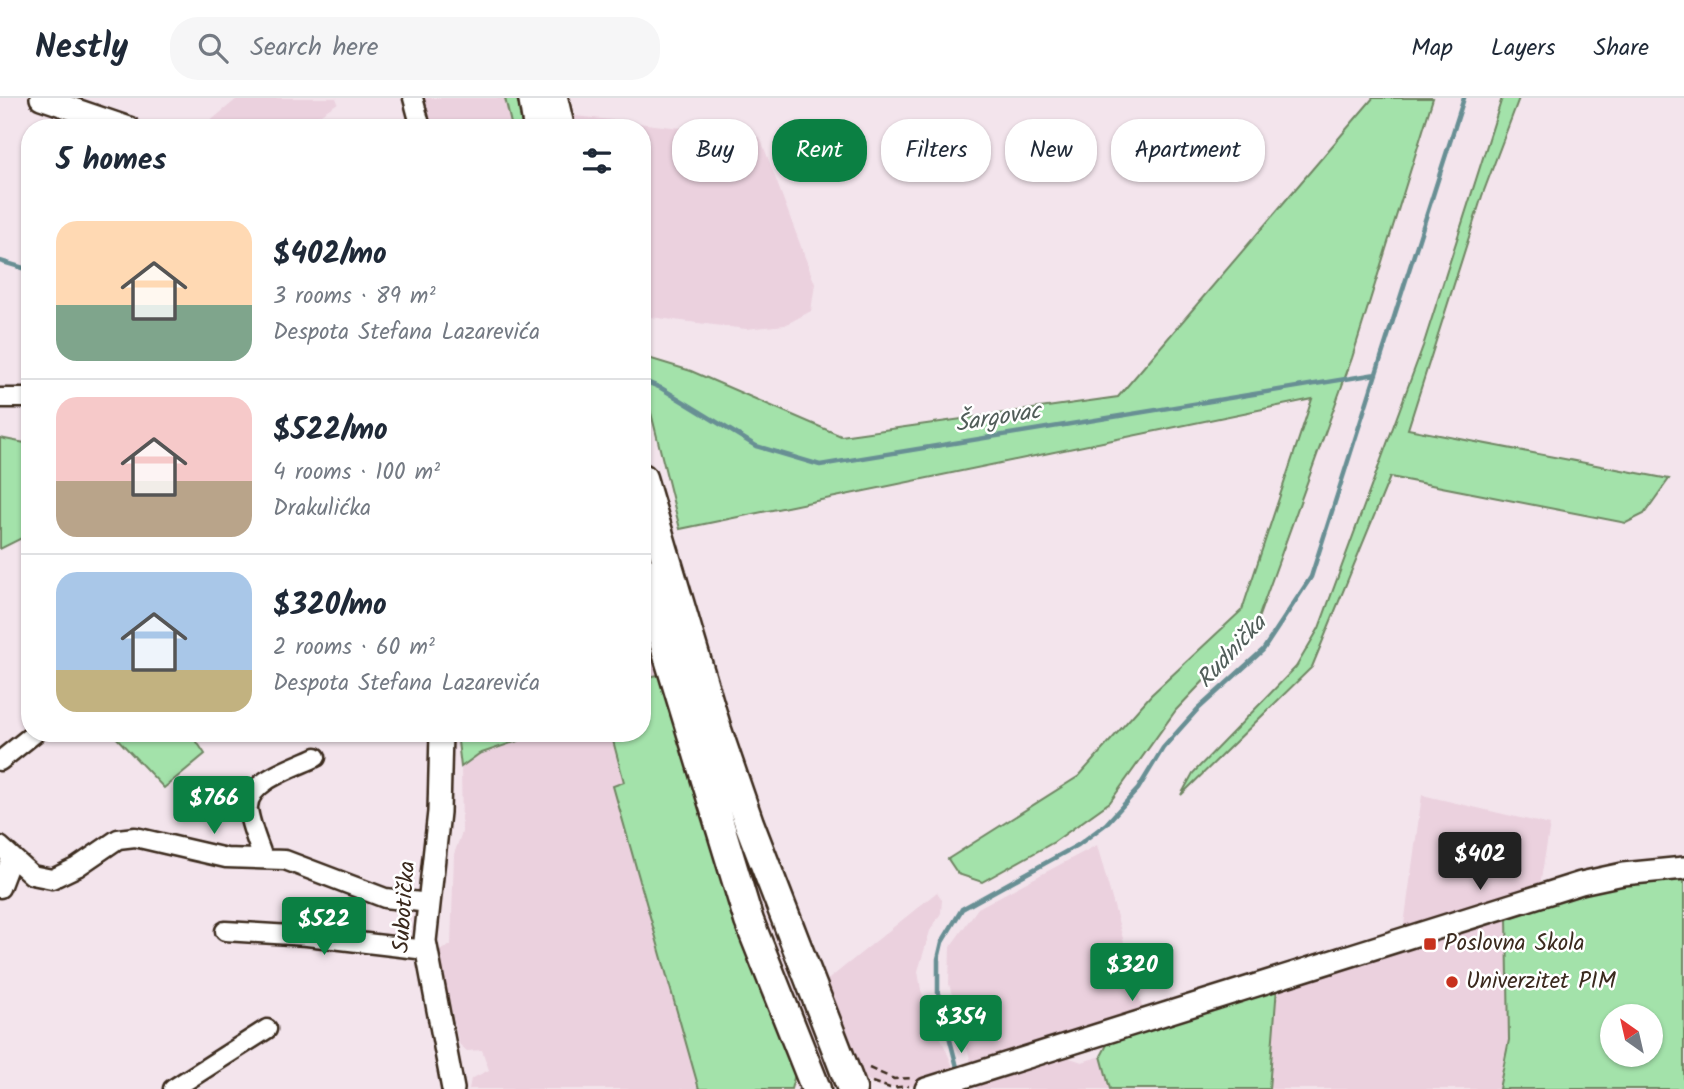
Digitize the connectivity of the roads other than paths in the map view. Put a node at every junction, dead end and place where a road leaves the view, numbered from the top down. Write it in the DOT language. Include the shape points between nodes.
graph roads {
  1 [pos="41,98"];
  2 [pos="413,98"];
  3 [pos="533,98"];
  4 [pos="553,98"];
  5 [pos="103,119"];
  6 [pos="419,119"];
  7 [pos="536,119"];
  8 [pos="558,119"];
  9 [pos="0,397"];
  10 [pos="21,398"];
  11 [pos="651,508"];
  12 [pos="651,600"];
  13 [pos="24,742"];
  14 [pos="441,742"];
  15 [pos="316,757"];
  16 [pos="0,761"];
  17 [pos="6,852"];
  18 [pos="263,858"];
  19 [pos="1684,868"];
  20 [pos="0,888"];
  21 [pos="429,903"];
  22 [pos="225,931"];
  23 [pos="426,950"];
  24 [pos="267,1029"];
  25 [pos="842,1063"];
  26 [pos="811,1084"];
  27 [pos="454,1087"];
  28 [pos="173,1089"];
  29 [pos="852,1089"];
  30 [pos="860,1089"];
  31 [pos="926,1089"];
  1 -- 5 [label="street"];
  2 -- 6 [label="street"];
  3 -- 7 [label="main road"];
  4 -- 8 [label="main road"];
  9 -- 10 [label="street"];
  11 -- 25 [label="main road" via="721,742"];
  12 -- 26 [label="main road" via="749,921"];
  13 -- 16 [label="street"];
  14 -- 21 [label="street, Subotička"];
  15 -- 18 [label="street" via="273,778 251,795 248,809"];
  17 -- 18 [label="street" via="32,875 52,879 118,839 135,837 226,858"];
  17 -- 20 [label="street"];
  18 -- 21 [label="street" via="303,865 385,898"];
  19 -- 31 [label="street" via="1581,883"];
  21 -- 23 [label="street, Subotička"];
  22 -- 23 [label="street"];
  23 -- 27 [label="street, Subotička"];
  24 -- 28 [label="street"];
  25 -- 29 [label="main road"];
  25 -- 30 [label="street"];
}
